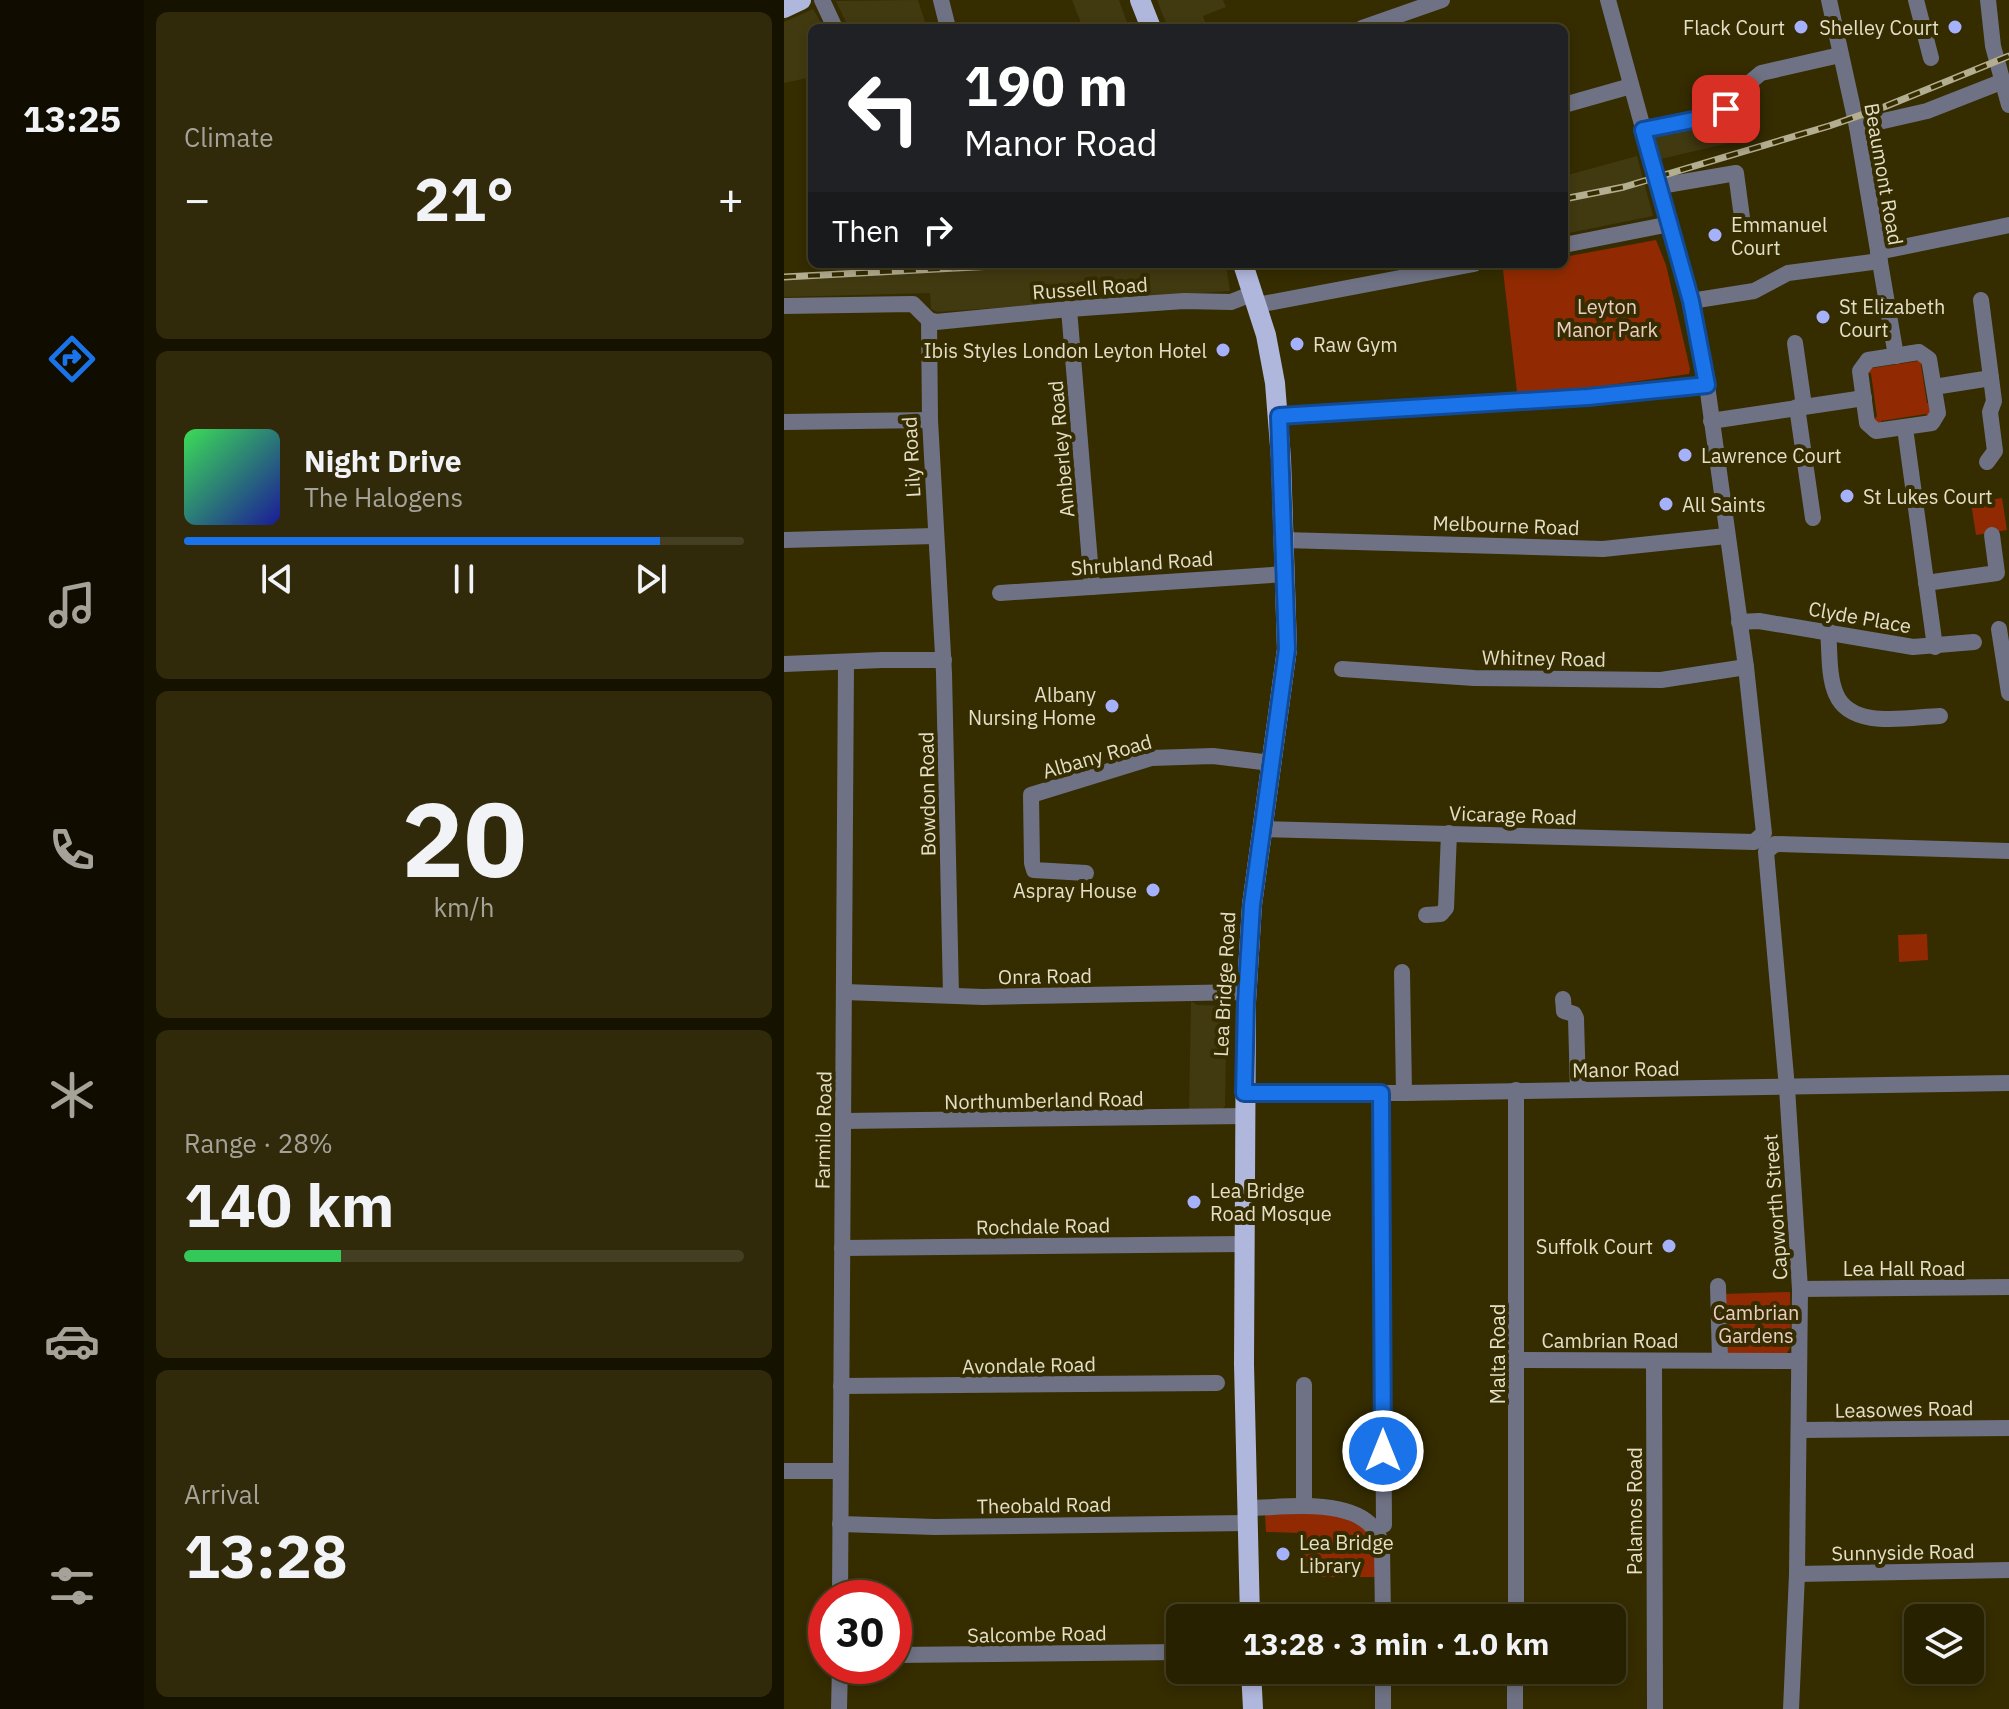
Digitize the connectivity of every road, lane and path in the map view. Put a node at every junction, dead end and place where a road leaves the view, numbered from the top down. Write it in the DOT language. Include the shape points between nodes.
graph roads {
  1 [pos="801,0"];
  2 [pos="822,0"];
  3 [pos="1140,0"];
  4 [pos="1442,0"];
  5 [pos="1608,0"];
  6 [pos="1829,0"];
  7 [pos="1916,0"];
  8 [pos="1988,0"];
  9 [pos="784,8"];
  10 [pos="833,24"];
  11 [pos="1149,24"];
  12 [pos="1373,24"];
  13 [pos="2009,39"];
  14 [pos="1993,46"];
  15 [pos="1840,55"];
  16 [pos="1931,58"];
  17 [pos="2001,82"];
  18 [pos="1631,86"];
  19 [pos="1568,104"];
  20 [pos="2009,105"];
  21 [pos="1857,127"];
  22 [pos="1643,130"];
  23 [pos="1660,186"];
  24 [pos="1670,224"];
  25 [pos="1743,225"];
  26 [pos="2009,225"];
  27 [pos="1568,244"];
  28 [pos="1879,256"];
  29 [pos="1244,268"];
  30 [pos="1449,268"];
  31 [pos="1255,299"];
  32 [pos="1981,300"];
  33 [pos="1691,301"];
  34 [pos="784,306"];
  35 [pos="1069,309"];
  36 [pos="929,320"];
  37 [pos="1795,343"];
  38 [pos="1896,356"];
  39 [pos="1991,378"];
  40 [pos="1707,385"];
  41 [pos="1934,387"];
  42 [pos="1864,398"];
  43 [pos="1800,407"];
  44 [pos="1279,416"];
  45 [pos="930,420"];
  46 [pos="1711,421"];
  47 [pos="784,422"];
  48 [pos="1905,428"];
  49 [pos="1987,462"];
  50 [pos="1813,518"];
  51 [pos="1992,535"];
  52 [pos="935,536"];
  53 [pos="1726,536"];
  54 [pos="784,540"];
  55 [pos="1284,540"];
  56 [pos="1286,574"];
  57 [pos="1926,583"];
  58 [pos="1092,587"];
  59 [pos="939,593"];
  60 [pos="1000,593"];
  61 [pos="1739,622"];
  62 [pos="1828,631"];
  63 [pos="1935,647"];
  64 [pos="944,660"];
  65 [pos="846,662"];
  66 [pos="784,664"];
  67 [pos="1746,667"];
  68 [pos="1342,669"];
  69 [pos="2009,693"];
  70 [pos="1940,716"];
  71 [pos="1271,763"];
  72 [pos="1262,829"];
  73 [pos="1449,833"];
  74 [pos="1765,842"];
  75 [pos="2009,851"];
  76 [pos="1086,873"];
  77 [pos="1426,915"];
  78 [pos="1402,972"];
  79 [pos="845,992"];
  80 [pos="1246,992"];
  81 [pos="951,995"];
  82 [pos="1563,999"];
  83 [pos="2009,1083"];
  84 [pos="1787,1088"];
  85 [pos="1516,1090"];
  86 [pos="1578,1090"];
  87 [pos="1244,1093"];
  88 [pos="1381,1093"];
  89 [pos="1404,1093"];
  90 [pos="1245,1116"];
  91 [pos="843,1121"];
  92 [pos="1244,1244"];
  93 [pos="842,1248"];
  94 [pos="1718,1286"];
  95 [pos="2009,1287"];
  96 [pos="1800,1289"];
  97 [pos="1517,1360"];
  98 [pos="1720,1360"];
  99 [pos="1654,1361"];
  100 [pos="1799,1361"];
  101 [pos="1217,1383"];
  102 [pos="1304,1385"];
  103 [pos="841,1386"];
  104 [pos="2009,1428"];
  105 [pos="1800,1430"];
  106 [pos="784,1471"];
  107 [pos="840,1471"];
  108 [pos="1304,1505"];
  109 [pos="1248,1516"];
  110 [pos="1379,1516"];
  111 [pos="840,1524"];
  112 [pos="2009,1570"];
  113 [pos="1797,1574"];
  114 [pos="840,1580"];
  115 [pos="1250,1604"];
  116 [pos="1383,1604"];
  117 [pos="1516,1604"];
  118 [pos="1166,1652"];
  119 [pos="912,1655"];
  120 [pos="840,1684"];
  121 [pos="1252,1684"];
  122 [pos="1383,1684"];
  123 [pos="1515,1684"];
  124 [pos="839,1709"];
  125 [pos="1253,1709"];
  126 [pos="1383,1709"];
  127 [pos="1515,1709"];
  128 [pos="1655,1709"];
  129 [pos="1791,1709"];
  1 -- 9 [label="main road"];
  2 -- 10 [label="street"];
  3 -- 11 [label="main road"];
  4 -- 12 [label="street"];
  5 -- 18 [label="street, Capworth Street"];
  6 -- 15 [label="street, Beaumont Road"];
  7 -- 16 [label="street"];
  8 -- 14 [label="street"];
  13 -- 14 [label="street"];
  14 -- 17 [label="street"];
  15 -- 21 [label="street, Beaumont Road"];
  15 -- 22 [label="street" via="1761,73 1713,116"];
  17 -- 20 [label="street"];
  17 -- 21 [label="street" via="1927,111"];
  18 -- 19 [label="street"];
  18 -- 22 [label="street, Capworth Street"];
  21 -- 28 [label="street, Beaumont Road"];
  22 -- 23 [label="street, Capworth Street"];
  23 -- 24 [label="street, Capworth Street"];
  23 -- 25 [label="street" via="1736,173"];
  24 -- 27 [label="street"];
  24 -- 33 [label="street, Capworth Street"];
  26 -- 28 [label="street"];
  28 -- 33 [label="street" via="1788,273 1754,291"];
  28 -- 38 [label="street, Beaumont Road"];
  29 -- 31 [label="main road, Lea Bridge Road"];
  30 -- 31 [label="street, Russell Road"];
  31 -- 35 [label="street, Russell Road"];
  31 -- 44 [label="main road, Lea Bridge Road"];
  32 -- 39 [label="street"];
  33 -- 40 [label="street, Capworth Street"];
  34 -- 36 [label="street" via="913,304"];
  35 -- 36 [label="street, Russell Road"];
  35 -- 58 [label="street, Amberley Road"];
  36 -- 45 [label="street, Lily Road"];
  37 -- 43 [label="street"];
  38 -- 41 [label="street" via="1919,352 1929,359"];
  38 -- 42 [label="street" via="1868,360 1860,371"];
  39 -- 41 [label="street"];
  39 -- 49 [label="street" via="1995,451"];
  40 -- 44 [label="street"];
  40 -- 46 [label="street, Capworth Street"];
  41 -- 48 [label="street" via="1938,413 1932,423"];
  42 -- 43 [label="street"];
  42 -- 48 [label="street" via="1867,423 1876,431"];
  43 -- 46 [label="street"];
  43 -- 50 [label="street"];
  44 -- 55 [label="main road, Lea Bridge Road"];
  45 -- 47 [label="street"];
  45 -- 52 [label="street, Lily Road"];
  46 -- 53 [label="street, Capworth Street"];
  48 -- 57 [label="street"];
  51 -- 57 [label="street" via="1997,573"];
  52 -- 54 [label="street"];
  52 -- 59 [label="street, Lily Road"];
  53 -- 55 [label="street, Melbourne Road" via="1603,549"];
  53 -- 61 [label="street, Capworth Street"];
  55 -- 56 [label="main road, Lea Bridge Road"];
  56 -- 58 [label="street, Shrubland Road"];
  56 -- 71 [label="main road, Lea Bridge Road" via="1287,649"];
  57 -- 63 [label="street"];
  58 -- 60 [label="street, Shrubland Road"];
  59 -- 64 [label="street, Bowdon Road"];
  61 -- 62 [label="street, Clyde Place"];
  61 -- 67 [label="street, Capworth Street"];
  62 -- 63 [label="street, Clyde Place"];
  62 -- 70 [label="street" via="1834,687 1846,708 1868,717"];
  63 -- 69 [label="street, Clyde Place" via="1990,638"];
  64 -- 65 [label="street"];
  64 -- 81 [label="street, Bowdon Road"];
  65 -- 66 [label="street"];
  65 -- 79 [label="street, Farmilo Road"];
  67 -- 68 [label="street, Whitney Road" via="1661,680 1474,678"];
  67 -- 74 [label="street, Capworth Street"];
  71 -- 72 [label="main road, Lea Bridge Road"];
  71 -- 76 [label="street, Albany Road" via="1213,756 1151,758 1031,795 1034,870"];
  72 -- 73 [label="street, Vicarage Road"];
  72 -- 80 [label="main road, Lea Bridge Road"];
  73 -- 74 [label="street, Vicarage Road"];
  73 -- 77 [label="street" via="1446,908 1441,914"];
  74 -- 75 [label="street, Vicarage Road"];
  74 -- 84 [label="street, Capworth Street"];
  78 -- 89 [label="street"];
  79 -- 81 [label="street, Onra Road"];
  79 -- 91 [label="street, Farmilo Road"];
  80 -- 81 [label="street, Onra Road"];
  80 -- 87 [label="main road, Lea Bridge Road"];
  82 -- 86 [label="street" via="1564,1011 1576,1018"];
  83 -- 84 [label="street, Manor Road"];
  84 -- 86 [label="street, Manor Road"];
  84 -- 96 [label="street, Capworth Street"];
  85 -- 86 [label="street, Manor Road"];
  85 -- 89 [label="street, Manor Road"];
  85 -- 97 [label="street, Malta Road"];
  87 -- 88 [label="street, Manor Road"];
  87 -- 90 [label="main road, Lea Bridge Road"];
  88 -- 89 [label="street, Manor Road"];
  88 -- 110 [label="street"];
  90 -- 91 [label="street, Northumberland Road"];
  90 -- 92 [label="main road, Lea Bridge Road"];
  91 -- 93 [label="street, Farmilo Road"];
  92 -- 93 [label="street, Rochdale Road"];
  92 -- 109 [label="main road, Lea Bridge Road"];
  93 -- 103 [label="street, Farmilo Road"];
  94 -- 98 [label="street"];
  95 -- 96 [label="street, Lea Hall Road"];
  96 -- 100 [label="street, Capworth Street"];
  97 -- 99 [label="street, Cambrian Road"];
  97 -- 117 [label="street, Malta Road"];
  98 -- 99 [label="street, Cambrian Road"];
  98 -- 100 [label="street, Cambrian Road"];
  99 -- 128 [label="street, Palamos Road"];
  100 -- 105 [label="street, Capworth Street"];
  101 -- 103 [label="street, Avondale Road"];
  102 -- 108 [label="street"];
  103 -- 107 [label="street, Farmilo Road"];
  104 -- 105 [label="street, Leasowes Road"];
  105 -- 113 [label="street, Capworth Street"];
  106 -- 107 [label="street"];
  107 -- 111 [label="street, Farmilo Road"];
  108 -- 109 [label="street, Theobald Road"];
  108 -- 116 [label="street, Theobald Road" via="1347,1511 1373,1529 1382,1547"];
  109 -- 111 [label="street, Theobald Road" via="935,1527"];
  109 -- 115 [label="main road, Lea Bridge Road"];
  111 -- 114 [label="street, Farmilo Road"];
  112 -- 113 [label="street, Sunnyside Road"];
  113 -- 129 [label="street, Capworth Street"];
  118 -- 119 [label="street, Salcombe Road"];
  120 -- 124 [label="street"];
  121 -- 125 [label="main road"];
  122 -- 126 [label="street"];
  123 -- 127 [label="street"];
}
